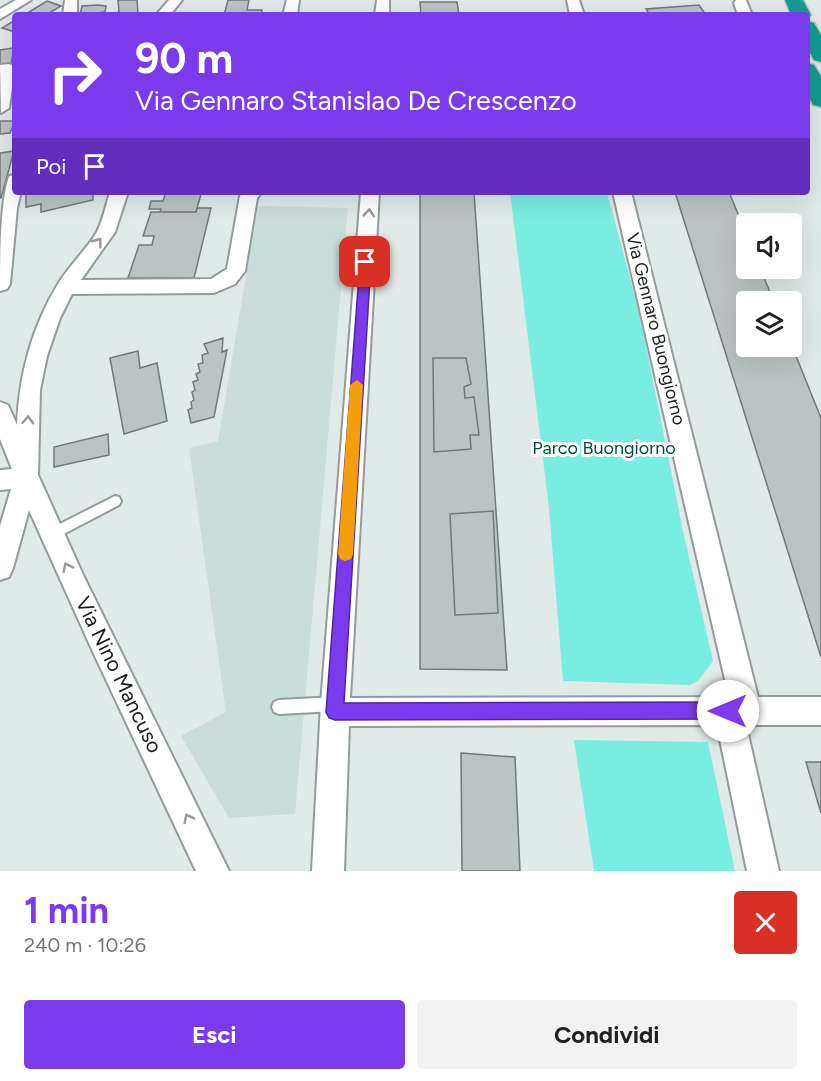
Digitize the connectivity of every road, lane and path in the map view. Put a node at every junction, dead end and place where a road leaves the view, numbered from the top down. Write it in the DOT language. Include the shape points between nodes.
graph roads {
  1 [pos="25,0"];
  2 [pos="176,0"];
  3 [pos="166,12"];
  4 [pos="0,15"];
  5 [pos="810,33"];
  6 [pos="821,56"];
  7 [pos="0,69"];
  8 [pos="810,76"];
  9 [pos="821,100"];
  10 [pos="5,106"];
  11 [pos="12,192"];
  12 [pos="118,195"];
  13 [pos="250,195"];
  14 [pos="370,195"];
  15 [pos="623,195"];
  16 [pos="0,284"];
  17 [pos="66,287"];
  18 [pos="0,411"];
  19 [pos="13,479"];
  20 [pos="115,501"];
  21 [pos="51,534"];
  22 [pos="0,568"];
  23 [pos="279,707"];
  24 [pos="335,708"];
  25 [pos="738,711"];
  26 [pos="821,711"];
  27 [pos="213,871"];
  28 [pos="328,871"];
  29 [pos="763,871"];
  1 -- 4 [label="street"];
  2 -- 3 [label="street"];
  5 -- 6 [label="highway"];
  7 -- 10 [label="street" via="9,68"];
  8 -- 9 [label="highway"];
  11 -- 16 [label="street"];
  17 -- 12 [label="street, one-way" via="106,232"];
  13 -- 17 [label="street" via="236,272 228,279 214,286"];
  24 -- 14 [label="street, one-way"];
  15 -- 25 [label="street, Via Gennaro Buongiorno"];
  19 -- 17 [label="street, one-way" via="37,356"];
  18 -- 19 [label="street, Via Nino Mancuso"];
  19 -- 21 [label="street, Via Nino Mancuso"];
  19 -- 22 [label="street"];
  20 -- 21 [label="lane"];
  27 -- 21 [label="street, Via Nino Mancuso, one-way"];
  23 -- 24 [label="lane"];
  24 -- 25 [label="street"];
  24 -- 28 [label="street"];
  25 -- 26 [label="street"];
  25 -- 29 [label="street, Via Gennaro Buongiorno"];
}
